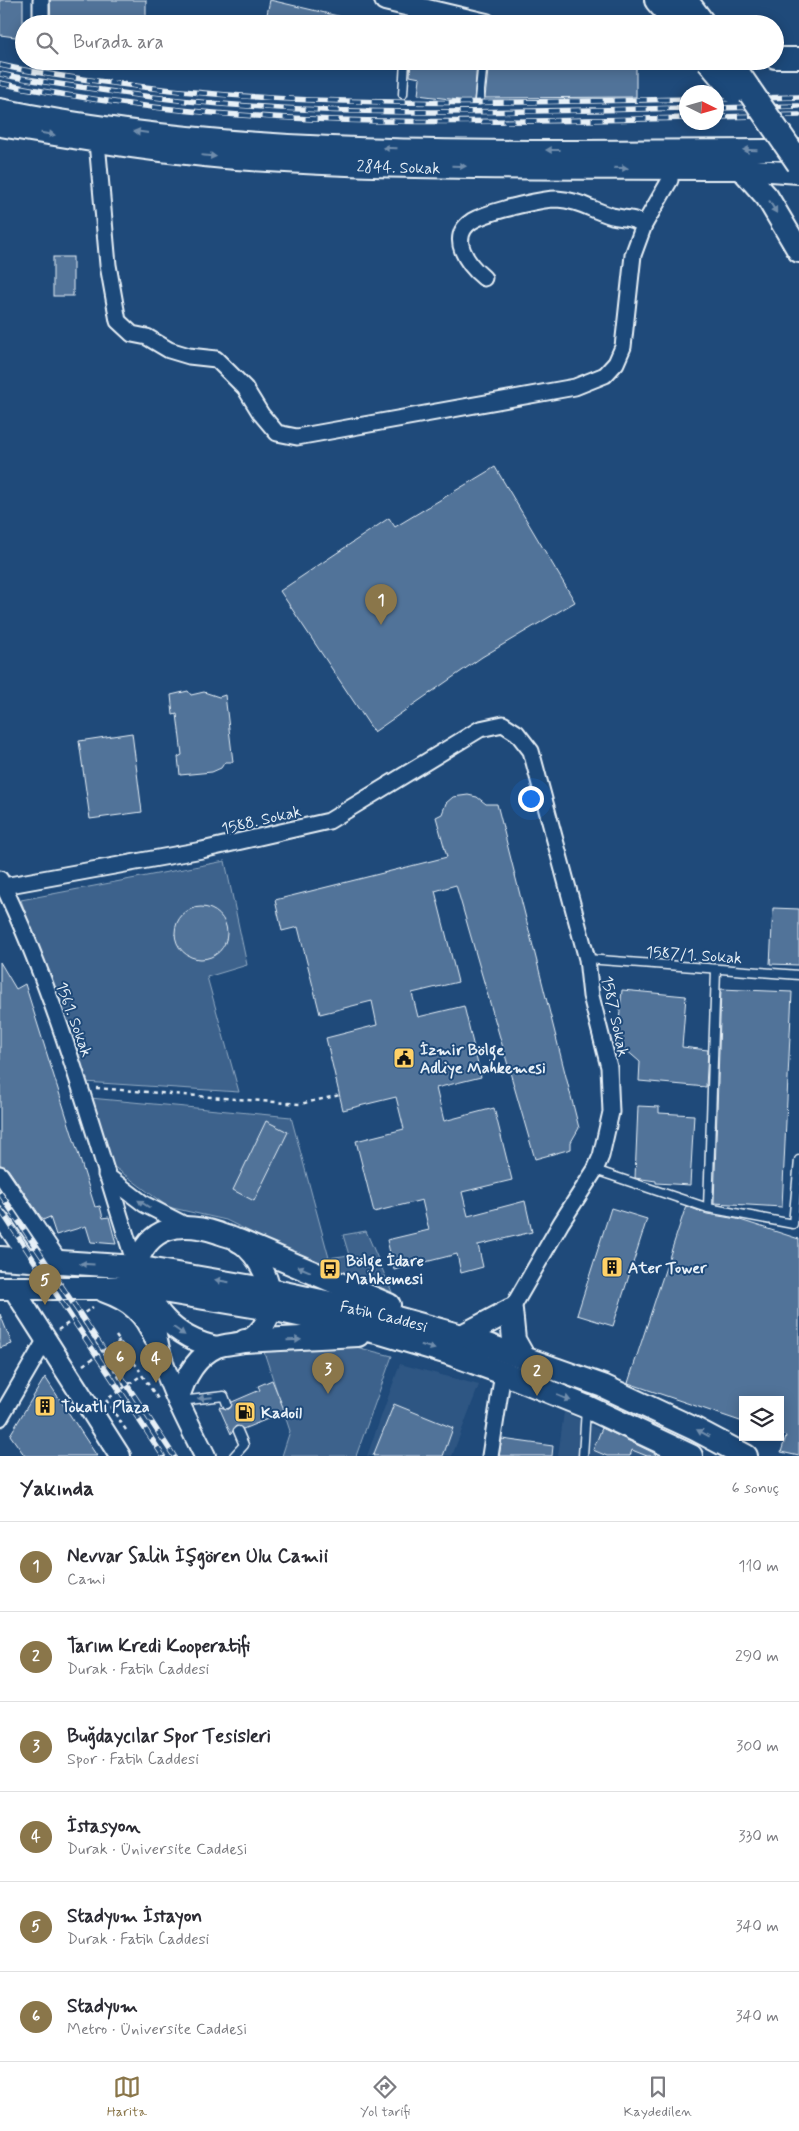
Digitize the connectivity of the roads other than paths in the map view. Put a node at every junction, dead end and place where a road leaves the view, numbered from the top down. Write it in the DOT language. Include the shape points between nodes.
graph roads {
  1 [pos="40,0"];
  2 [pos="385,0"];
  3 [pos="658,0"];
  4 [pos="685,0"];
  5 [pos="41,15"];
  6 [pos="412,15"];
  7 [pos="670,15"];
  8 [pos="696,15"];
  9 [pos="784,58"];
  10 [pos="799,58"];
  11 [pos="404,70"];
  12 [pos="482,70"];
  13 [pos="716,70"];
  14 [pos="735,70"];
  15 [pos="403,94"];
  16 [pos="479,100"];
  17 [pos="0,109"];
  18 [pos="0,126"];
  19 [pos="97,142"];
  20 [pos="795,153"];
  21 [pos="670,169"];
  22 [pos="742,170"];
  23 [pos="799,173"];
  24 [pos="644,225"];
  25 [pos="799,251"];
  26 [pos="484,278"];
  27 [pos="503,724"];
  28 [pos="2,883"];
  29 [pos="587,959"];
  30 [pos="716,970"];
  31 [pos="799,975"];
  32 [pos="799,1160"];
  33 [pos="595,1170"];
  34 [pos="0,1174"];
  35 [pos="106,1175"];
  36 [pos="708,1208"];
  37 [pos="0,1218"];
  38 [pos="187,1226"];
  39 [pos="239,1241"];
  40 [pos="0,1258"];
  41 [pos="28,1259"];
  42 [pos="60,1262"];
  43 [pos="136,1266"];
  44 [pos="6,1288"];
  45 [pos="148,1294"];
  46 [pos="99,1296"];
  47 [pos="270,1299"];
  48 [pos="511,1310"];
  49 [pos="381,1333"];
  50 [pos="462,1336"];
  51 [pos="155,1337"];
  52 [pos="46,1339"];
  53 [pos="245,1342"];
  54 [pos="217,1347"];
  55 [pos="522,1356"];
  56 [pos="503,1373"];
  57 [pos="173,1403"];
  58 [pos="227,1404"];
  59 [pos="586,1407"];
  60 [pos="0,1418"];
  61 [pos="238,1431"];
  62 [pos="120,1456"];
  63 [pos="205,1456"];
  64 [pos="234,1456"];
  65 [pos="490,1456"];
  66 [pos="583,1456"];
  67 [pos="691,1456"];
  68 [pos="746,1456"];
  1 -- 5 [label="street"];
  2 -- 6 [label="main road"];
  3 -- 7 [label="highway"];
  4 -- 8 [label="highway"];
  9 -- 10 [label="main road"];
  11 -- 15 [label="lane"];
  12 -- 16 [label="lane"];
  13 -- 20 [label="highway, bridge"];
  14 -- 20 [label="highway, bridge"];
  20 -- 17 [label="main road, 2844. Sokak, one-way" via="288,145 112,128"];
  18 -- 19 [label="main road, 2844. Sokak, one-way"];
  19 -- 21 [label="main road, 2844. Sokak, one-way" via="140,150 251,160 363,165"];
  19 -- 24 [label="street" via="108,265 118,321 132,334 147,337 169,350 216,359 245,388 277,433 297,437 575,387 605,375 616,363 623,347 633,255"];
  21 -- 22 [label="main road, 2844. Sokak"];
  21 -- 24 [label="street" via="670,180"];
  22 -- 23 [label="main road, 2844. Sokak"];
  22 -- 25 [label="main road, one-way" via="767,197"];
  24 -- 26 [label="street" via="637,219 610,215 575,200 537,201 489,213 470,222 461,233 460,246 468,262"];
  27 -- 28 [label="street, 1588. Sokak" via="480,729 329,821 202,850"];
  27 -- 29 [label="street, 1587. Sokak" via="517,733 531,752"];
  28 -- 35 [label="street, 1561. Sokak" via="81,1087"];
  29 -- 30 [label="lane, 1587/1. Sokak"];
  29 -- 33 [label="street, 1587. Sokak" via="591,996 609,1067 611,1112"];
  30 -- 31 [label="lane, 1587/1. Sokak"];
  30 -- 36 [label="lane"];
  32 -- 36 [label="lane" via="794,1224"];
  33 -- 36 [label="lane"];
  33 -- 48 [label="street, 1587. Sokak"];
  34 -- 42 [label="street"];
  38 -- 35 [label="street, one-way" via="144,1204"];
  35 -- 43 [label="street, 1561. Sokak"];
  37 -- 41 [label="street"];
  38 -- 39 [label="main road"];
  38 -- 43 [label="main road" via="153,1236 141,1250"];
  39 -- 47 [label="main road" via="262,1267"];
  50 -- 39 [label="main road, one-way"];
  40 -- 41 [label="main road, Fatih Caddesi"];
  41 -- 42 [label="main road, Fatih Caddesi"];
  43 -- 42 [label="main road, Fatih Caddesi, one-way"];
  43 -- 45 [label="main road"];
  47 -- 43 [label="main road, Fatih Caddesi, one-way"];
  44 -- 46 [label="main road"];
  44 -- 52 [label="main road"];
  45 -- 46 [label="main road"];
  45 -- 47 [label="main road"];
  45 -- 51 [label="main road"];
  45 -- 54 [label="main road, one-way" via="167,1323 199,1344"];
  46 -- 51 [label="main road" via="121,1297 136,1307 148,1320"];
  47 -- 49 [label="main road, Fatih Caddesi"];
  47 -- 50 [label="main road, Fatih Caddesi" via="386,1315"];
  47 -- 53 [label="main road" via="262,1329"];
  48 -- 50 [label="main road"];
  48 -- 55 [label="main road" via="514,1340"];
  53 -- 49 [label="main road, one-way"];
  49 -- 56 [label="main road, Fatih Caddesi, one-way"];
  50 -- 55 [label="main road, Fatih Caddesi"];
  51 -- 57 [label="main road"];
  52 -- 60 [label="street"];
  52 -- 62 [label="main road"];
  53 -- 54 [label="main road"];
  54 -- 57 [label="main road" via="190,1370"];
  68 -- 55 [label="main road, Fatih Caddesi, one-way" via="602,1386"];
  56 -- 59 [label="main road, Fatih Caddesi, one-way"];
  56 -- 65 [label="street"];
  58 -- 57 [label="lane, one-way" via="224,1396"];
  57 -- 63 [label="main road"];
  59 -- 66 [label="lane"];
  59 -- 67 [label="main road, Fatih Caddesi"];
  61 -- 64 [label="lane" via="244,1445"];
}
